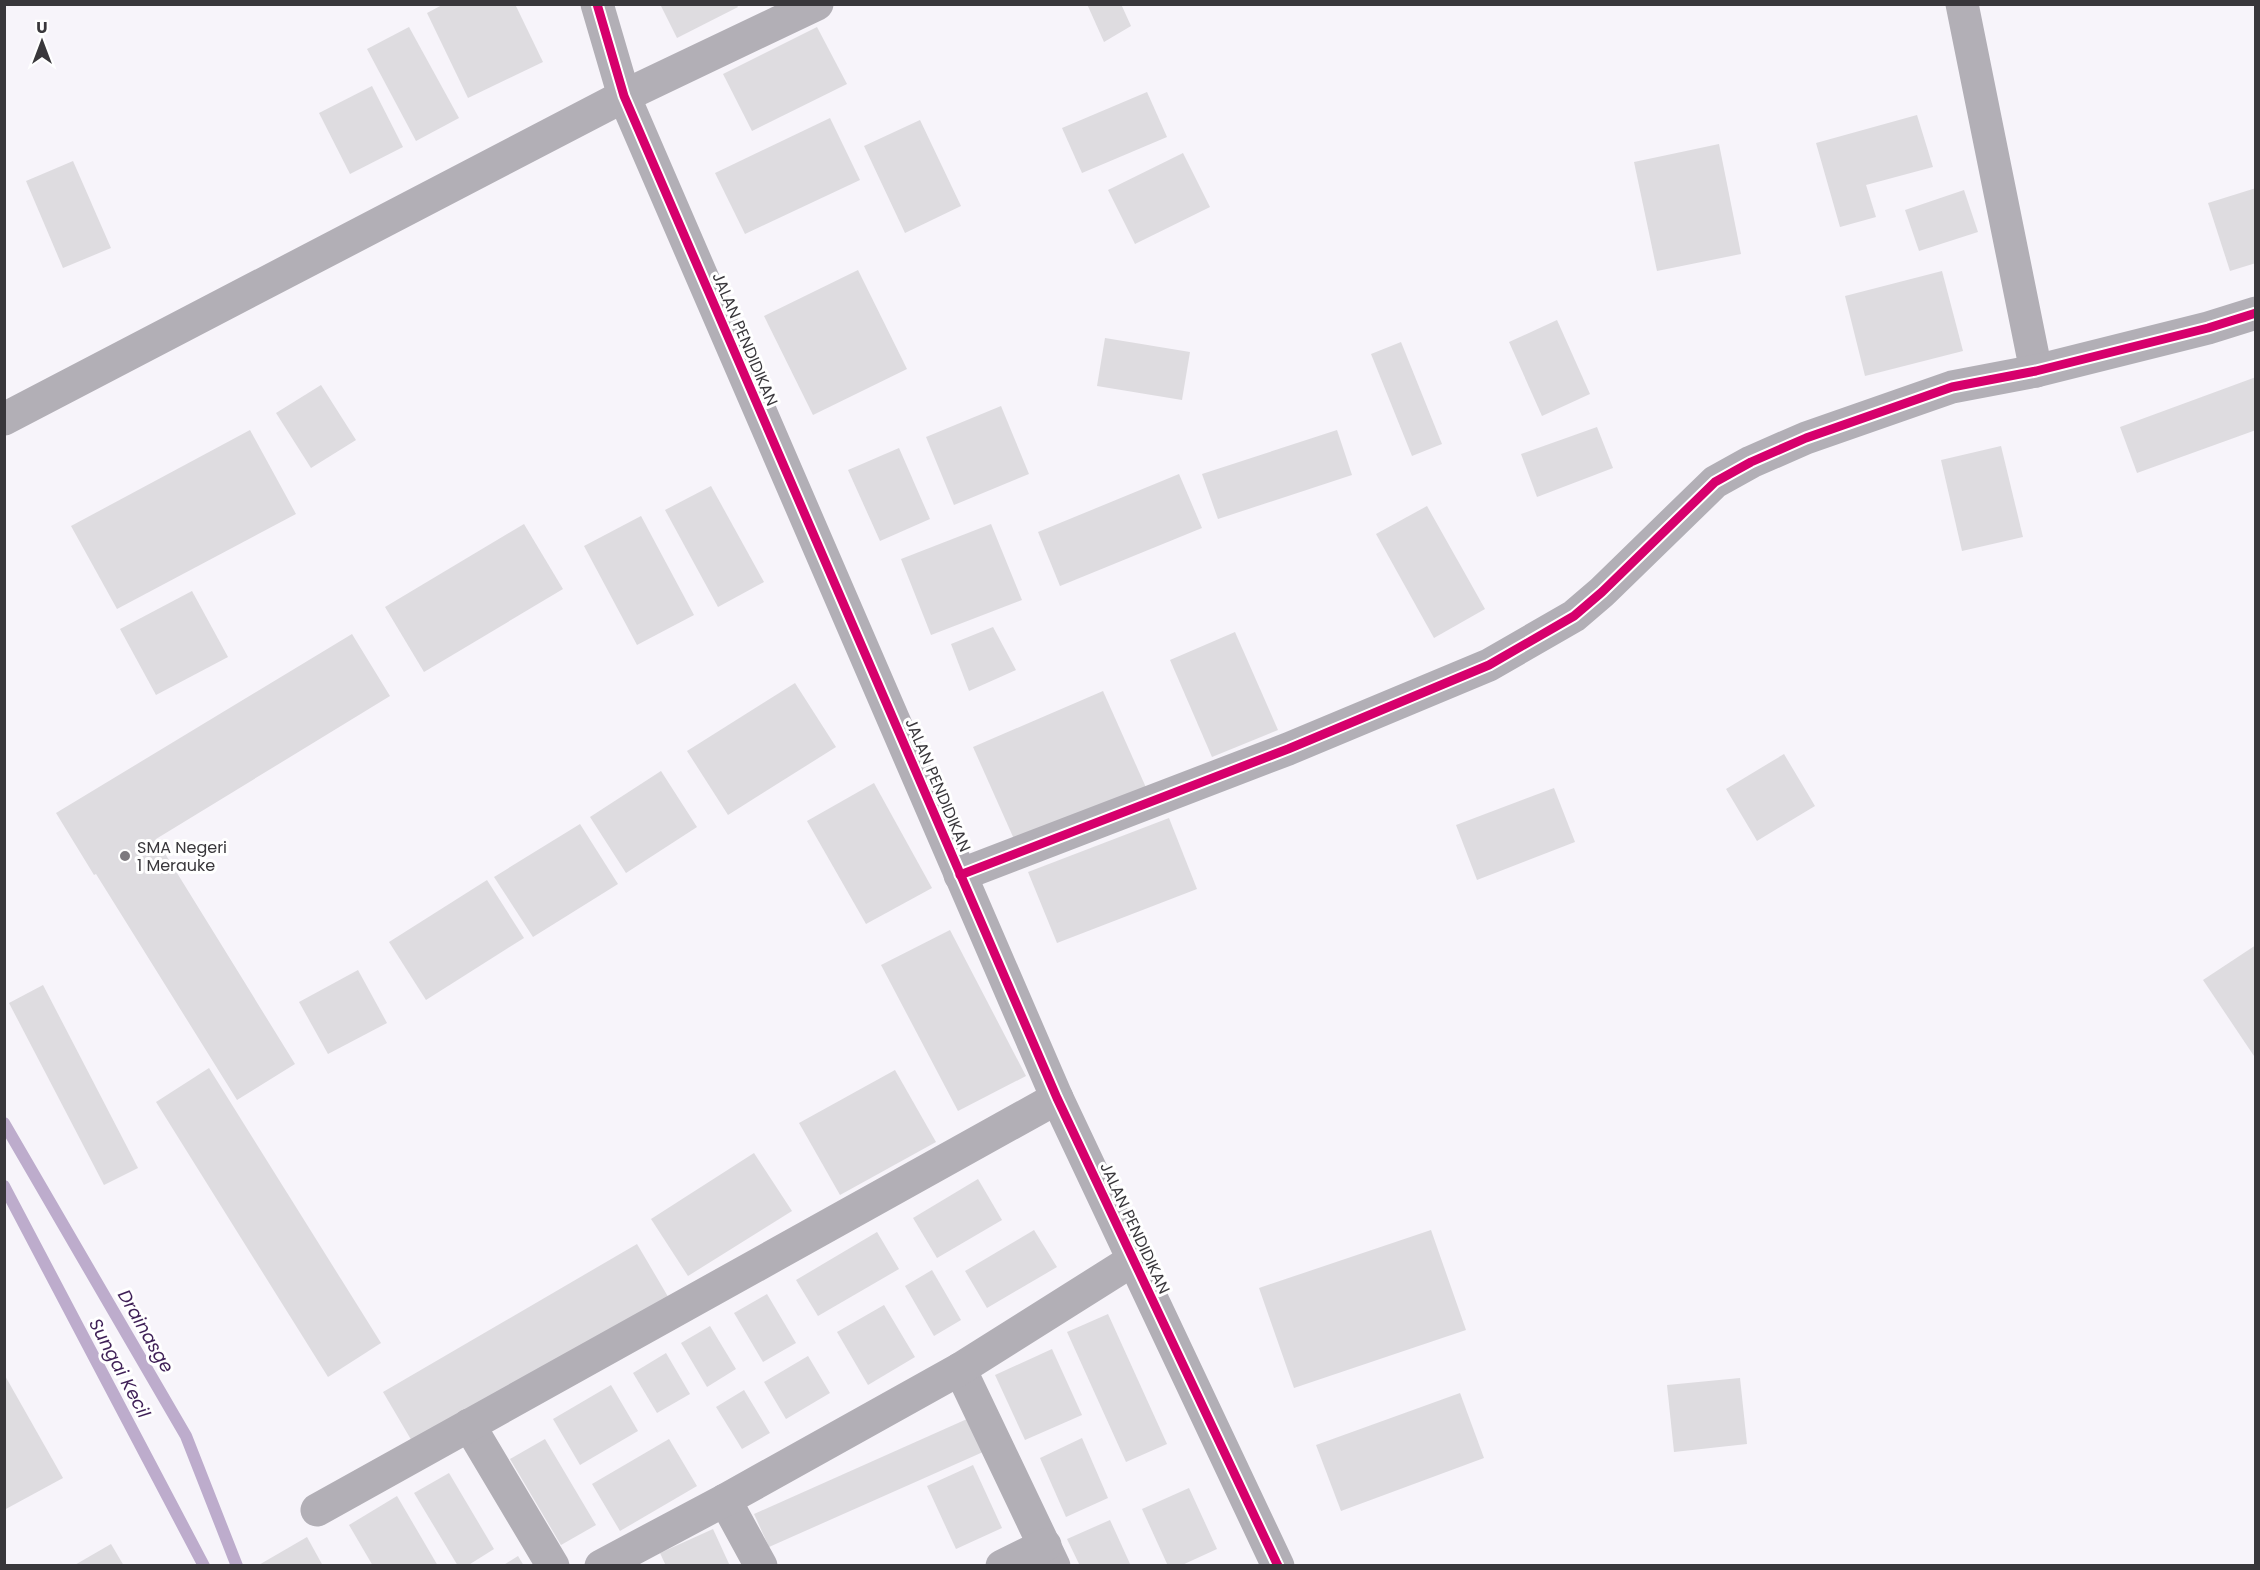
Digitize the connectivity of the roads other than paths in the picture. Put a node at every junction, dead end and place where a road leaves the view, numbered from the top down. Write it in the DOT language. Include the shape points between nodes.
graph roads {
  1 [pos="597,4"];
  2 [pos="817,4"];
  3 [pos="1962,4"];
  4 [pos="624,96"];
  5 [pos="2256,313"];
  6 [pos="2036,371"];
  7 [pos="4,418"];
  8 [pos="960,875"];
  9 [pos="1057,1098"];
  10 [pos="1134,1260"];
  11 [pos="960,1369"];
  12 [pos="469,1425"];
  13 [pos="725,1500"];
  14 [pos="317,1510"];
  15 [pos="1049,1556"];
  16 [pos="553,1566"];
  17 [pos="601,1566"];
  18 [pos="761,1566"];
  19 [pos="1002,1566"];
  20 [pos="1278,1566"];
  1 -- 4 [label="street, JALAN PENDIDIKAN"];
  2 -- 4 [label="street"];
  3 -- 6 [label="street"];
  4 -- 7 [label="street"];
  4 -- 8 [label="street, JALAN PENDIDIKAN"];
  5 -- 6 [label="street"];
  6 -- 8 [label="street" via="1952,387 1806,438 1751,462 1715,482 1574,616 1489,665 1288,749"];
  8 -- 9 [label="street, JALAN PENDIDIKAN"];
  9 -- 10 [label="street, JALAN PENDIDIKAN"];
  9 -- 12 [label="street"];
  10 -- 11 [label="street"];
  10 -- 20 [label="street, JALAN PENDIDIKAN"];
  11 -- 13 [label="street"];
  11 -- 15 [label="street"];
  12 -- 14 [label="street"];
  12 -- 16 [label="street"];
  13 -- 17 [label="street"];
  13 -- 18 [label="street"];
  15 -- 19 [label="street"];
}
